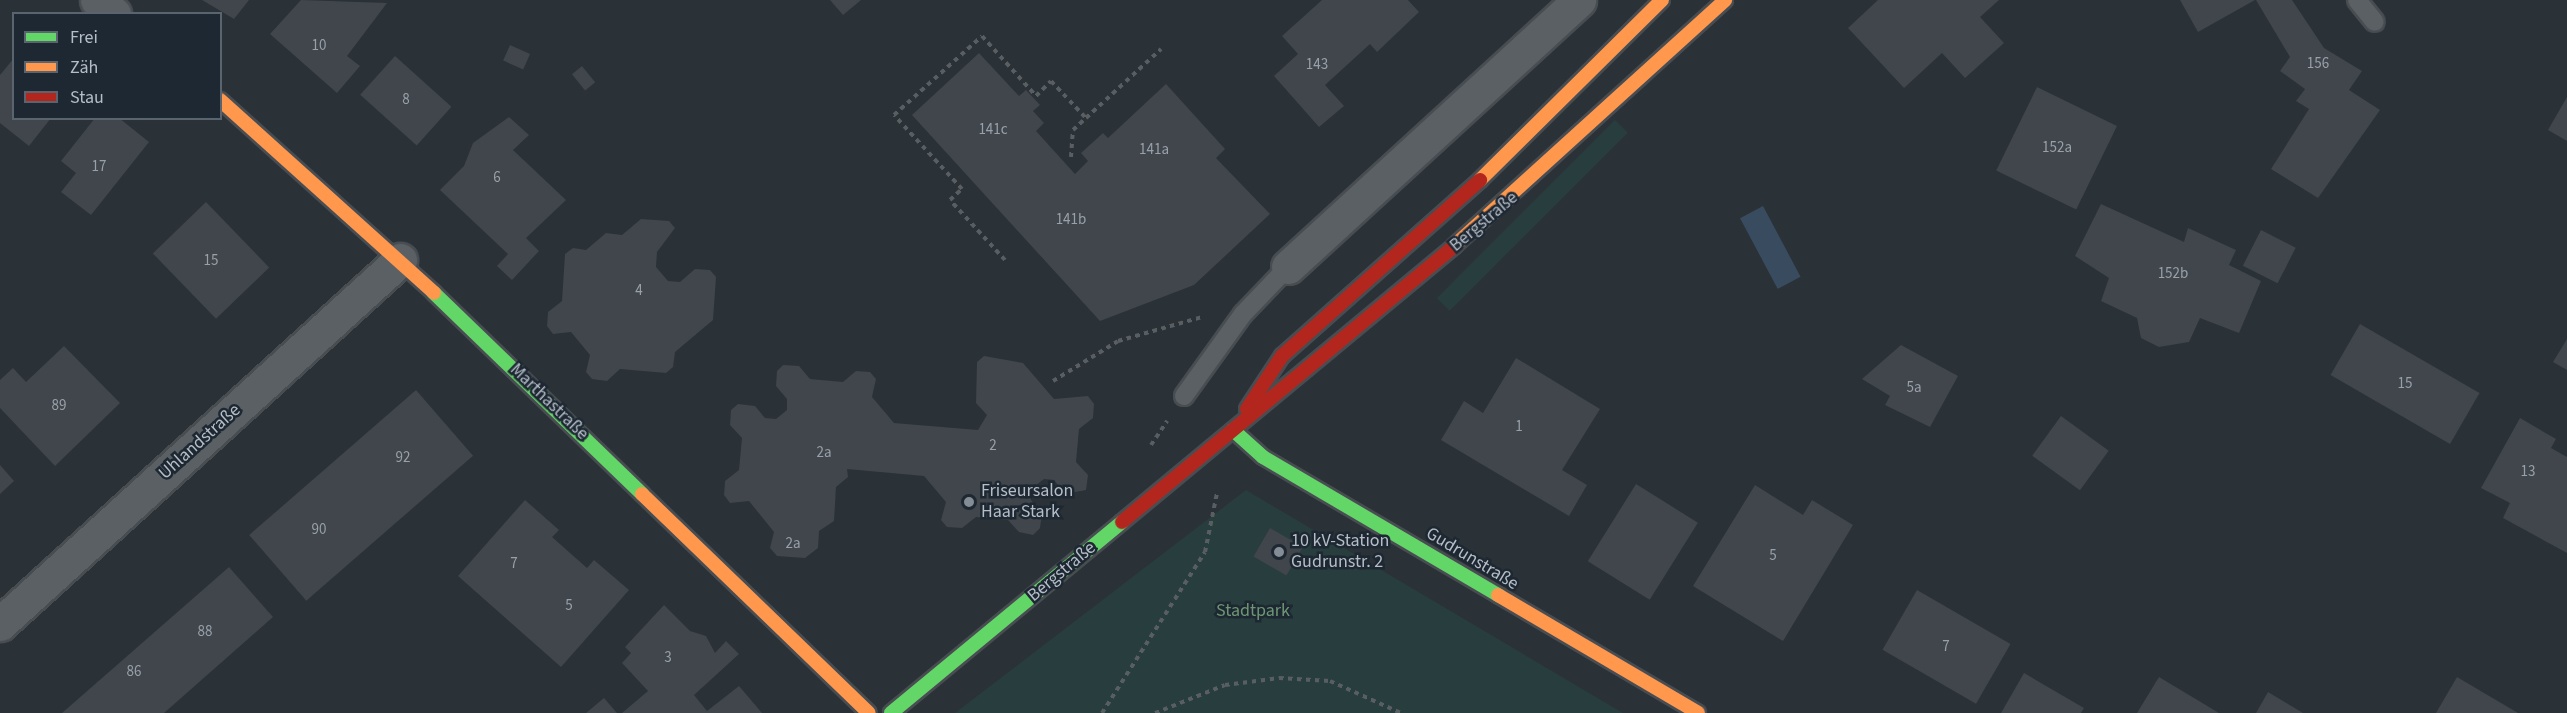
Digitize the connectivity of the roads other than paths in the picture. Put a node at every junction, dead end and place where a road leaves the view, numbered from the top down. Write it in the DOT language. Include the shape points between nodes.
graph roads {
  1 [pos="97,0"];
  2 [pos="1579,0"];
  3 [pos="1662,0"];
  4 [pos="1725,0"];
  5 [pos="2357,0"];
  6 [pos="112,12"];
  7 [pos="2375,22"];
  8 [pos="222,102"];
  9 [pos="400,260"];
  10 [pos="1288,267"];
  11 [pos="1184,396"];
  12 [pos="1233,430"];
  13 [pos="0,624"];
  14 [pos="869,713"];
  15 [pos="891,713"];
  16 [pos="1698,713"];
  1 -- 6 [label="street"];
  2 -- 10 [label="street"];
  3 -- 12 [label="street, Bergstraße" via="1576,80 1538,128 1282,356"];
  4 -- 12 [label="street, Bergstraße" via="1521,190"];
  5 -- 7 [label="lane"];
  8 -- 9 [label="street, Marthastraße"];
  9 -- 13 [label="street, Uhlandstraße"];
  9 -- 14 [label="street, Marthastraße"];
  10 -- 11 [label="lane" via="1243,314"];
  12 -- 15 [label="street, Bergstraße"];
  12 -- 16 [label="street, Gudrunstraße" via="1263,457"];
}
